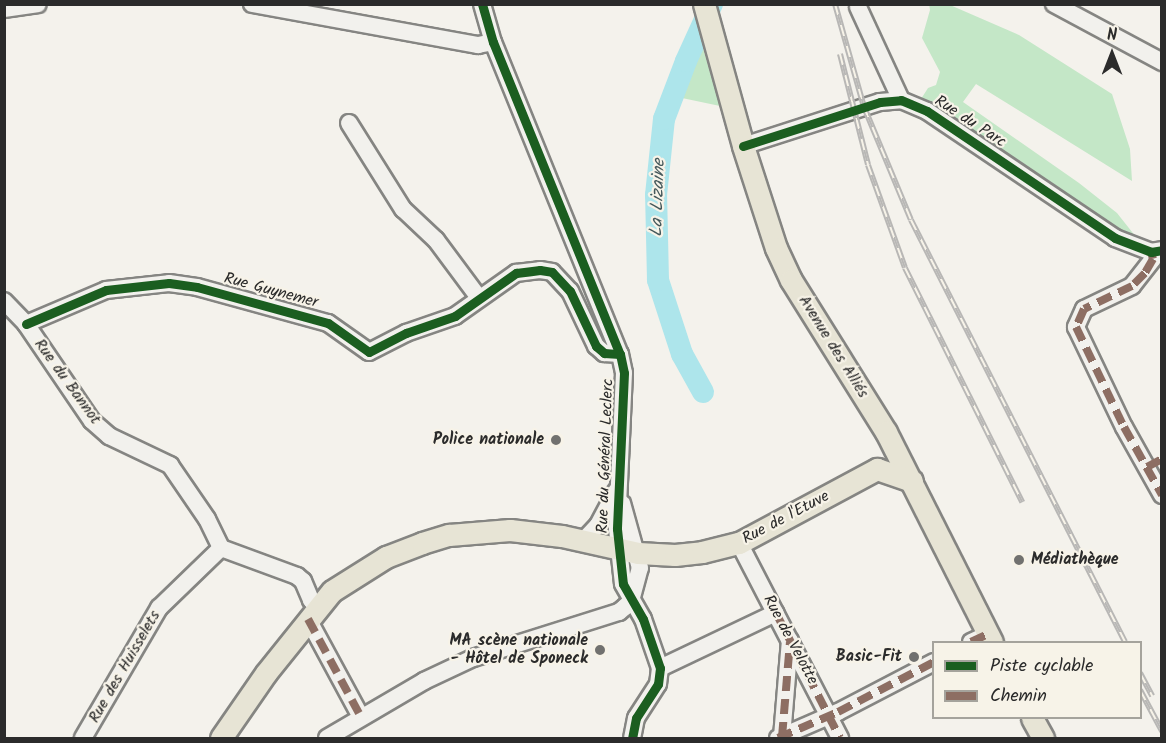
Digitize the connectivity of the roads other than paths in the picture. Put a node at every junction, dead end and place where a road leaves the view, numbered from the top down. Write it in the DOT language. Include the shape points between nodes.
graph roads {
  1 [pos="38,4"];
  2 [pos="252,4"];
  3 [pos="482,4"];
  4 [pos="704,4"];
  5 [pos="1054,4"];
  6 [pos="858,7"];
  7 [pos="4,9"];
  8 [pos="493,42"];
  9 [pos="1161,62"];
  10 [pos="902,100"];
  11 [pos="349,123"];
  12 [pos="743,146"];
  13 [pos="1156,251"];
  14 [pos="479,298"];
  15 [pos="4,301"];
  16 [pos="26,324"];
  17 [pos="620,354"];
  18 [pos="886,432"];
  19 [pos="1154,463"];
  20 [pos="877,469"];
  21 [pos="912,481"];
  22 [pos="618,488"];
  23 [pos="1161,495"];
  24 [pos="584,540"];
  25 [pos="739,543"];
  26 [pos="221,548"];
  27 [pos="628,551"];
  28 [pos="631,601"];
  29 [pos="313,613"];
  30 [pos="776,613"];
  31 [pos="790,640"];
  32 [pos="979,641"];
  33 [pos="932,663"];
  34 [pos="660,668"];
  35 [pos="830,715"];
  36 [pos="361,717"];
  37 [pos="1033,719"];
  38 [pos="83,738"];
  39 [pos="222,738"];
  40 [pos="327,738"];
  41 [pos="632,738"];
  42 [pos="780,738"];
  43 [pos="840,738"];
  44 [pos="1043,738"];
  1 -- 7 [label="street"];
  2 -- 8 [label="street" via="478,45"];
  3 -- 8 [label="street, Rue du Général Leclerc"];
  4 -- 12 [label="main road, Avenue des Alliés"];
  5 -- 9 [label="street"];
  6 -- 10 [label="street"];
  8 -- 17 [label="street, Rue du Général Leclerc"];
  10 -- 12 [label="street" via="880,102"];
  10 -- 13 [label="street, Rue du Parc" via="912,102 955,129 1115,238"];
  11 -- 14 [label="street" via="403,209 436,240"];
  12 -- 18 [label="main road, Avenue des Alliés" via="776,248 791,280"];
  13 -- 19 [label="street, Rue du Parc" via="1132,286 1084,309 1076,327 1124,427"];
  14 -- 16 [label="street, Rue Guynemer" via="455,316 406,333 369,352 328,322 169,283 106,290"];
  14 -- 17 [label="street, Rue Guynemer" via="516,273 552,272 570,291 596,346 604,353"];
  15 -- 16 [label="street, Rue du Bannot"];
  16 -- 26 [label="street, Rue du Bannot" via="92,421 109,436 170,465 207,519"];
  17 -- 22 [label="street, Rue du Général Leclerc" via="624,412"];
  18 -- 20 [label="main road"];
  18 -- 21 [label="main road, Avenue des Alliés"];
  19 -- 23 [label="street"];
  20 -- 21 [label="main road"];
  20 -- 25 [label="main road, Rue de l'Etuve"];
  21 -- 32 [label="main road, Avenue des Alliés"];
  22 -- 24 [label="street, Rue du Général Leclerc" via="598,525"];
  22 -- 27 [label="street, Rue du Général Leclerc"];
  24 -- 27 [label="main road, Rue de l'Etuve"];
  24 -- 29 [label="main road, Rue de l'Etuve" via="510,530 448,535 386,557 349,578"];
  25 -- 27 [label="main road, Rue de l'Etuve" via="675,555"];
  25 -- 30 [label="street, Rue de Velotte"];
  26 -- 29 [label="street" via="303,580"];
  26 -- 38 [label="street, Rue des Huisselets" via="159,608"];
  27 -- 28 [label="street, Rue du Général Leclerc" via="639,578"];
  28 -- 34 [label="street" via="643,619"];
  28 -- 36 [label="street" via="619,612 473,658"];
  29 -- 36 [label="street"];
  29 -- 39 [label="main road, Rue de l'Etuve"];
  30 -- 31 [label="street, Rue de Velotte"];
  30 -- 34 [label="street"];
  31 -- 35 [label="street, Rue de Velotte"];
  31 -- 42 [label="street"];
  33 -- 35 [label="street"];
  34 -- 41 [label="street" via="658,684 636,718"];
  35 -- 42 [label="street"];
  35 -- 43 [label="street, Rue de Velotte"];
  36 -- 40 [label="street"];
  37 -- 44 [label="main road"];
}
